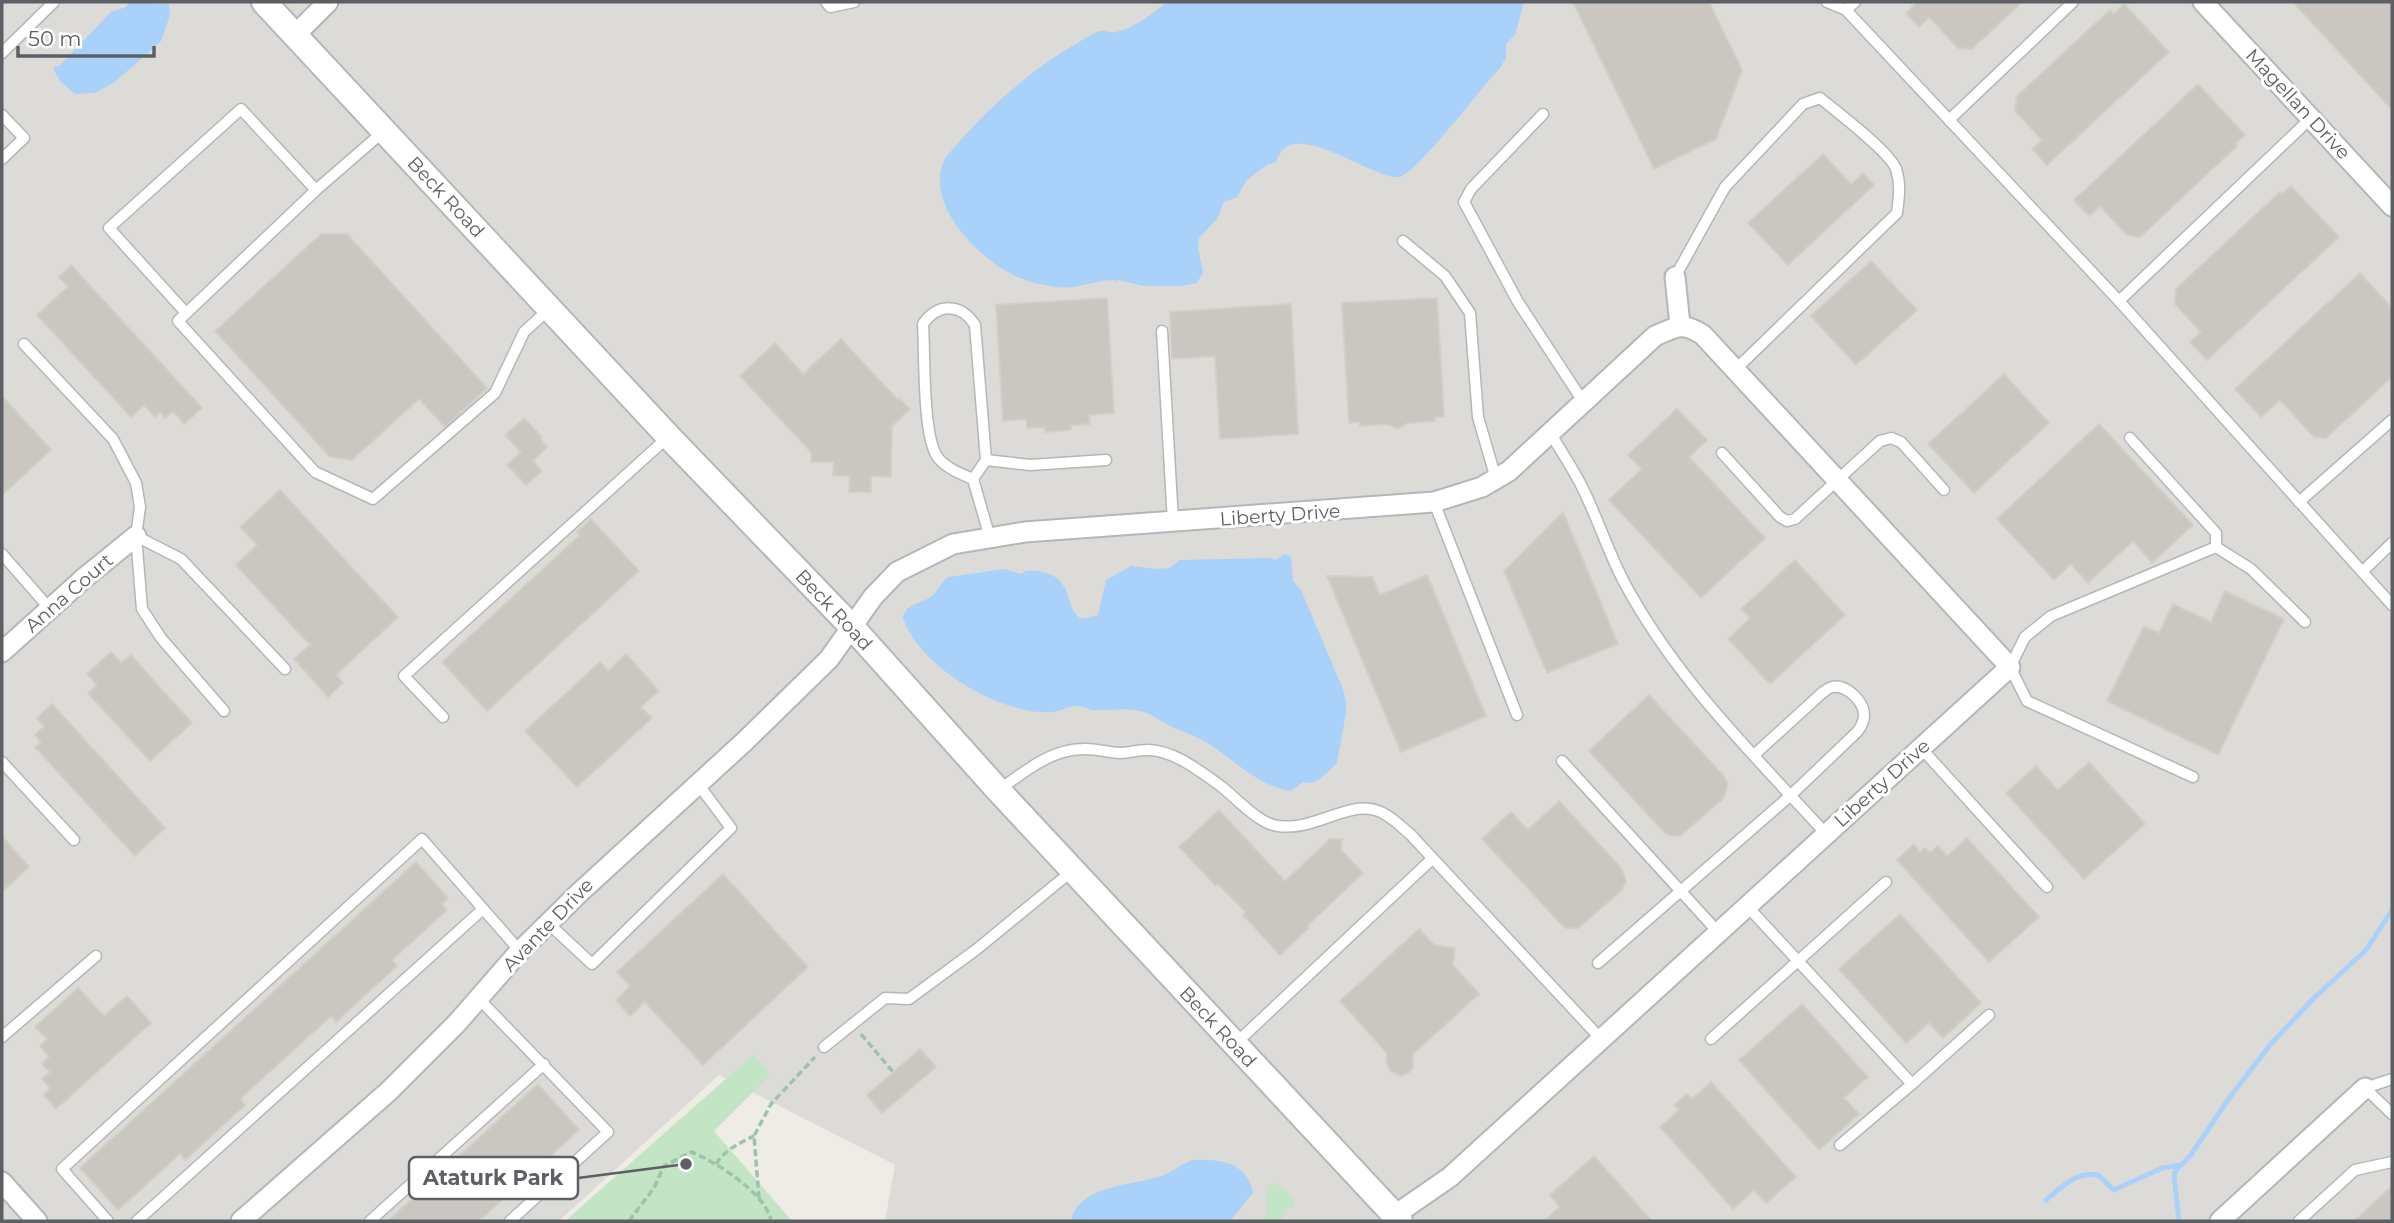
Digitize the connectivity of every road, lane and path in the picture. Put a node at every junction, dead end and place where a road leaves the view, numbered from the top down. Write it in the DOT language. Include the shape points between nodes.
graph roads {
  1 [pos="54,2"];
  2 [pos="264,2"];
  3 [pos="328,2"];
  4 [pos="826,2"];
  5 [pos="854,2"];
  6 [pos="1827,2"];
  7 [pos="1855,2"];
  8 [pos="2073,2"];
  9 [pos="2203,2"];
  10 [pos="1846,10"];
  11 [pos="295,34"];
  12 [pos="2,53"];
  13 [pos="1543,114"];
  14 [pos="2,115"];
  15 [pos="2311,118"];
  16 [pos="1949,120"];
  17 [pos="384,131"];
  18 [pos="2,159"];
  19 [pos="316,190"];
  20 [pos="2389,198"];
  21 [pos="1403,241"];
  22 [pos="1675,277"];
  23 [pos="2119,301"];
  24 [pos="550,309"];
  25 [pos="186,313"];
  26 [pos="1680,325"];
  27 [pos="1162,331"];
  28 [pos="24,344"];
  29 [pos="1735,370"];
  30 [pos="1584,403"];
  31 [pos="2392,420"];
  32 [pos="1551,434"];
  33 [pos="669,437"];
  34 [pos="2130,438"];
  35 [pos="1722,453"];
  36 [pos="986,460"];
  37 [pos="1106,460"];
  38 [pos="973,479"];
  39 [pos="1496,479"];
  40 [pos="1837,481"];
  41 [pos="1944,490"];
  42 [pos="1434,502"];
  43 [pos="2299,502"];
  44 [pos="1173,522"];
  45 [pos="136,536"];
  46 [pos="990,538"];
  47 [pos="2392,543"];
  48 [pos="2216,547"];
  49 [pos="2,554"];
  50 [pos="2363,571"];
  51 [pos="2392,604"];
  52 [pos="50,609"];
  53 [pos="2305,622"];
  54 [pos="852,627"];
  55 [pos="2,652"];
  56 [pos="2010,667"];
  57 [pos="285,669"];
  58 [pos="224,711"];
  59 [pos="1517,715"];
  60 [pos="443,717"];
  61 [pos="1921,748"];
  62 [pos="1754,755"];
  63 [pos="1562,761"];
  64 [pos="2,762"];
  65 [pos="2193,776"];
  66 [pos="698,783"];
  67 [pos="998,790"];
  68 [pos="1791,795"];
  69 [pos="1826,834"];
  70 [pos="74,840"];
  71 [pos="1432,859"];
  72 [pos="1072,870"];
  73 [pos="1886,882"];
  74 [pos="2047,887"];
  75 [pos="1680,890"];
  76 [pos="1747,906"];
  77 [pos="483,909"];
  78 [pos="548,923"];
  79 [pos="1718,932"];
  80 [pos="520,951"];
  81 [pos="96,956"];
  82 [pos="1799,962"];
  83 [pos="1598,963"];
  84 [pos="479,999"];
  85 [pos="1989,1016"];
  86 [pos="854,1023"];
  87 [pos="2,1037"];
  88 [pos="1711,1039"];
  89 [pos="1601,1040"];
  90 [pos="1234,1045"];
  91 [pos="824,1047"];
  92 [pos="544,1064"];
  93 [pos="893,1073"];
  94 [pos="2392,1079"];
  95 [pos="1912,1084"];
  96 [pos="2365,1087"];
  97 [pos="2392,1115"];
  98 [pos="754,1136"];
  99 [pos="1840,1145"];
  100 [pos="2392,1162"];
  101 [pos="716,1164"];
  102 [pos="2,1182"];
  103 [pos="759,1200"];
  104 [pos="1398,1218"];
  105 [pos="37,1221"];
  106 [pos="108,1221"];
  107 [pos="137,1221"];
  108 [pos="241,1221"];
  109 [pos="370,1221"];
  110 [pos="510,1221"];
  111 [pos="629,1221"];
  112 [pos="771,1221"];
  113 [pos="2220,1221"];
  114 [pos="2299,1221"];
  1 -- 12 [label="lane"];
  2 -- 11 [label="street, Beck Road"];
  3 -- 11 [label="street"];
  4 -- 5 [label="lane" via="830,7"];
  6 -- 10 [label="lane"];
  7 -- 10 [label="lane"];
  8 -- 16 [label="lane"];
  9 -- 15 [label="street, Magellan Drive"];
  10 -- 16 [label="lane"];
  11 -- 17 [label="street, Beck Road"];
  13 -- 30 [label="lane" via="1464,202 1518,302"];
  14 -- 18 [label="lane" via="24,138"];
  15 -- 20 [label="street, Magellan Drive"];
  15 -- 23 [label="lane"];
  16 -- 23 [label="lane"];
  17 -- 19 [label="lane"];
  17 -- 24 [label="street, Beck Road"];
  19 -- 25 [label="lane"];
  19 -- 25 [label="lane" via="241,109 109,228"];
  21 -- 39 [label="lane" via="1445,276 1470,313 1478,417"];
  22 -- 26 [label="street"];
  22 -- 29 [label="lane" via="1725,187 1803,104 1820,99 1895,166 1900,185 1897,213"];
  23 -- 43 [label="lane"];
  24 -- 25 [label="lane" via="524,332 495,393 373,499 315,472 178,321"];
  24 -- 33 [label="street, Beck Road"];
  26 -- 29 [label="street" via="1703,335"];
  26 -- 30 [label="street, Liberty Drive" via="1656,336"];
  27 -- 44 [label="lane"];
  28 -- 45 [label="lane" via="113,439 136,483 140,507"];
  29 -- 40 [label="street"];
  30 -- 32 [label="street, Liberty Drive"];
  31 -- 43 [label="lane"];
  32 -- 39 [label="street, Liberty Drive"];
  32 -- 62 [label="lane" via="1576,474 1630,592 1678,667"];
  33 -- 54 [label="street, Beck Road"];
  33 -- 60 [label="lane" via="404,676"];
  34 -- 48 [label="lane" via="2216,533"];
  35 -- 40 [label="lane" via="1787,521"];
  36 -- 37 [label="lane" via="1030,466"];
  36 -- 38 [label="lane"];
  36 -- 38 [label="lane" via="975,325 968,315 940,309 923,324 929,438 938,458"];
  38 -- 46 [label="lane"];
  39 -- 42 [label="street, Liberty Drive"];
  40 -- 41 [label="lane" via="1880,441 1891,438 1901,442"];
  40 -- 56 [label="street"];
  42 -- 44 [label="street, Liberty Drive"];
  42 -- 59 [label="lane"];
  43 -- 50 [label="lane"];
  44 -- 46 [label="street, Liberty Drive"];
  45 -- 52 [label="street, Anna Court"];
  45 -- 57 [label="lane" via="181,559"];
  45 -- 58 [label="lane" via="142,610"];
  46 -- 54 [label="street, Liberty Drive" via="953,544 897,572"];
  47 -- 50 [label="lane"];
  48 -- 53 [label="lane" via="2251,569"];
  48 -- 56 [label="lane" via="2051,616 2025,637"];
  49 -- 52 [label="lane"];
  50 -- 51 [label="lane"];
  52 -- 55 [label="street, Anna Court"];
  54 -- 66 [label="street, Avante Drive" via="828,659"];
  54 -- 67 [label="street, Beck Road"];
  56 -- 61 [label="street, Liberty Drive"];
  56 -- 65 [label="lane" via="2027,701"];
  61 -- 69 [label="street, Liberty Drive"];
  61 -- 74 [label="lane"];
  62 -- 68 [label="lane"];
  62 -- 68 [label="lane" via="1832,687 1855,696 1864,712 1857,732"];
  63 -- 75 [label="lane"];
  64 -- 70 [label="lane"];
  66 -- 78 [label="street, Avante Drive"];
  66 -- 78 [label="lane" via="731,828 592,964"];
  67 -- 71 [label="lane" via="1035,764 1065,751 1167,753 1275,826 1315,824 1358,808 1377,810 1392,818"];
  67 -- 72 [label="street, Beck Road"];
  68 -- 69 [label="lane"];
  68 -- 75 [label="lane"];
  69 -- 76 [label="street, Liberty Drive"];
  71 -- 89 [label="lane"];
  71 -- 90 [label="lane"];
  72 -- 86 [label="lane" via="909,999 885,998"];
  72 -- 90 [label="street, Beck Road"];
  73 -- 82 [label="lane"];
  75 -- 79 [label="lane"];
  75 -- 83 [label="lane"];
  76 -- 79 [label="street, Liberty Drive"];
  76 -- 82 [label="lane"];
  77 -- 80 [label="lane"];
  77 -- 106 [label="lane" via="422,839 62,1169"];
  77 -- 107 [label="lane"];
  78 -- 80 [label="street, Avante Drive"];
  79 -- 89 [label="street, Liberty Drive"];
  80 -- 84 [label="street, Avante Drive"];
  81 -- 87 [label="lane"];
  82 -- 88 [label="lane"];
  82 -- 95 [label="lane"];
  84 -- 92 [label="lane"];
  84 -- 108 [label="street, Avante Drive" via="389,1091"];
  85 -- 95 [label="lane"];
  86 -- 91 [label="lane"];
  86 -- 93 [label="path"];
  89 -- 104 [label="street, Liberty Drive"];
  90 -- 104 [label="street, Beck Road"];
  91 -- 98 [label="path" via="771,1104"];
  92 -- 109 [label="lane"];
  92 -- 110 [label="lane" via="608,1132"];
  94 -- 96 [label="lane"];
  95 -- 99 [label="lane"];
  96 -- 97 [label="lane"];
  96 -- 113 [label="street"];
  98 -- 101 [label="path" via="731,1147"];
  98 -- 103 [label="path"];
  100 -- 114 [label="lane" via="2355,1170"];
  101 -- 103 [label="path"];
  101 -- 111 [label="path" via="691,1152 664,1166"];
  102 -- 105 [label="street"];
  103 -- 112 [label="path"];
}
